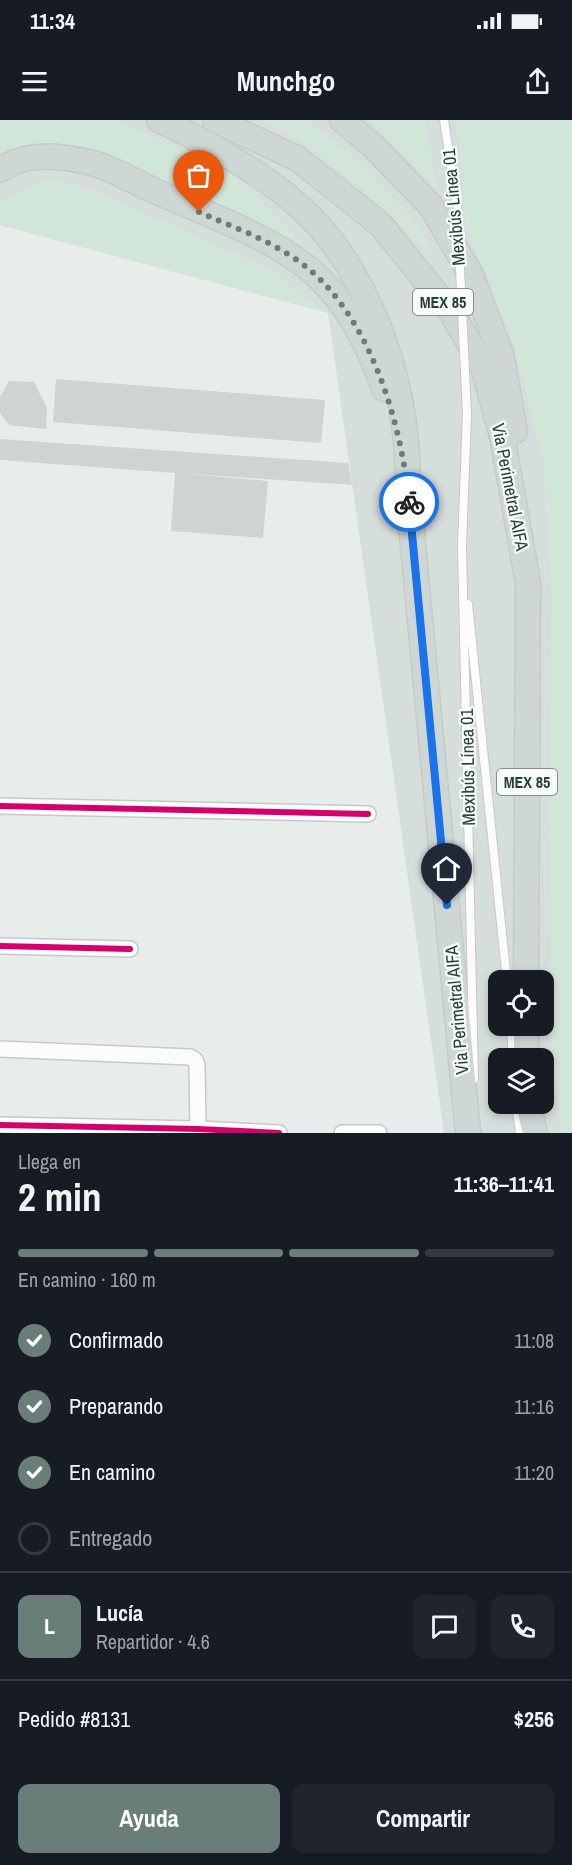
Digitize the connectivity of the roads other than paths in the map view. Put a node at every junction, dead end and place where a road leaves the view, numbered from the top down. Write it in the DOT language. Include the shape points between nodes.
graph roads {
  1 [pos="159,120"];
  2 [pos="215,120"];
  3 [pos="342,120"];
  4 [pos="444,120"];
  5 [pos="0,170"];
  6 [pos="408,492"];
  7 [pos="462,546"];
  8 [pos="528,583"];
  9 [pos="0,806"];
  10 [pos="368,813"];
  11 [pos="0,946"];
  12 [pos="130,949"];
  13 [pos="506,970"];
  14 [pos="526,970"];
  15 [pos="0,1049"];
  16 [pos="474,1091"];
  17 [pos="517,1114"];
  18 [pos="530,1114"];
  19 [pos="0,1125"];
  20 [pos="198,1129"];
  21 [pos="379,1132"];
  22 [pos="279,1133"];
  23 [pos="342,1133"];
  24 [pos="468,1133"];
  25 [pos="520,1133"];
  26 [pos="535,1133"];
  1 -- 6 [label="main road" via="195,137 279,189 317,224 343,256 373,314 396,381 405,432"];
  2 -- 8 [label="main road, Via Perimetral AIFA / MEX 85" via="298,159 381,225 451,312 483,367 502,436"];
  3 -- 8 [label="main road" via="431,206 471,275 501,354 514,423"];
  4 -- 7 [label="lane, Mexibús Línea 01, bridge" via="457,206 467,414"];
  5 -- 6 [label="main road" via="30,158 50,156 92,163 263,241 300,262 334,294 353,321 375,367 394,418"];
  6 -- 24 [label="main road, Via Perimetral AIFA"];
  7 -- 13 [label="lane, Mexibús Línea 01"];
  7 -- 16 [label="lane, Mexibús Línea 01"];
  8 -- 14 [label="main road, Via Perimetral AIFA / MEX 85"];
  9 -- 10 [label="street"];
  11 -- 12 [label="street"];
  15 -- 20 [label="street" via="190,1057 197,1065"];
  17 -- 25 [label="lane"];
  18 -- 26 [label="main road"];
  19 -- 20 [label="street"];
  20 -- 22 [label="street"];
  21 -- 23 [label="street"];
}
